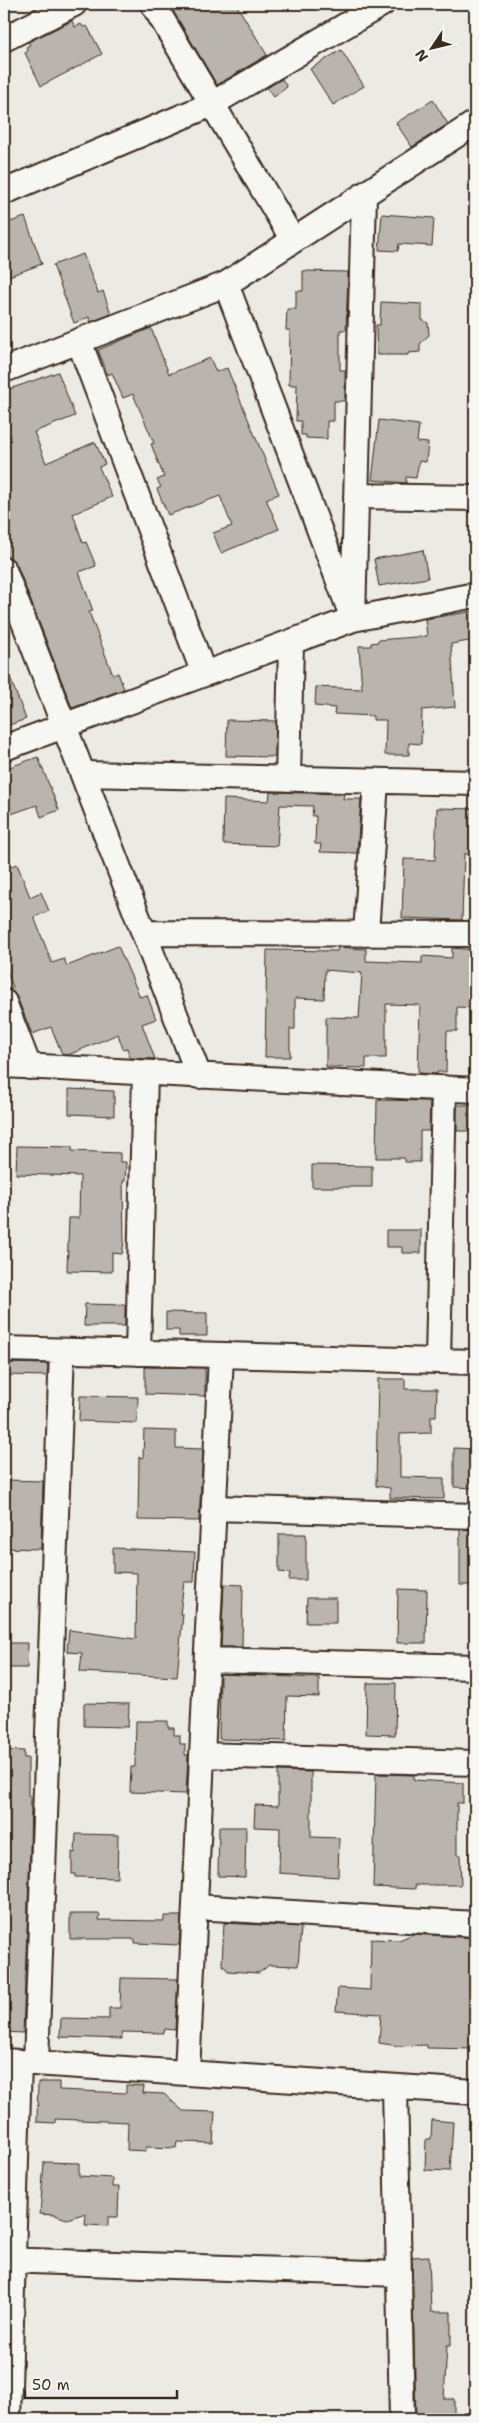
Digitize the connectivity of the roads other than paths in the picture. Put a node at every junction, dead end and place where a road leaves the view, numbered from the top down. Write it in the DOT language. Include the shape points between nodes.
graph roads {
  1 [pos="74,4"];
  2 [pos="153,4"];
  3 [pos="382,4"];
  4 [pos="4,39"];
  5 [pos="212,104"];
  6 [pos="475,123"];
  7 [pos="4,192"];
  8 [pos="364,194"];
  9 [pos="293,240"];
  10 [pos="226,284"];
  11 [pos="79,341"];
  12 [pos="4,370"];
  13 [pos="356,496"];
  14 [pos="475,498"];
  15 [pos="4,570"];
  16 [pos="475,595"];
  17 [pos="354,619"];
  18 [pos="291,642"];
  19 [pos="204,674"];
  20 [pos="64,726"];
  21 [pos="4,748"];
  22 [pos="83,774"];
  23 [pos="288,779"];
  24 [pos="376,781"];
  25 [pos="475,783"];
  26 [pos="144,933"];
  27 [pos="366,934"];
  28 [pos="475,934"];
  29 [pos="4,1002"];
  30 [pos="4,1065"];
  31 [pos="29,1066"];
  32 [pos="145,1073"];
  33 [pos="199,1076"];
  34 [pos="444,1088"];
  35 [pos="475,1090"];
  36 [pos="4,1349"];
  37 [pos="62,1351"];
  38 [pos="138,1353"];
  39 [pos="221,1355"];
  40 [pos="438,1361"];
  41 [pos="475,1362"];
  42 [pos="214,1508"];
  43 [pos="475,1516"];
  44 [pos="207,1660"];
  45 [pos="475,1667"];
  46 [pos="203,1755"];
  47 [pos="475,1763"];
  48 [pos="195,1908"];
  49 [pos="475,1924"];
  50 [pos="20,2062"];
  51 [pos="188,2073"];
  52 [pos="395,2087"];
  53 [pos="475,2092"];
  54 [pos="9,2261"];
  55 [pos="399,2274"];
  56 [pos="8,2419"];
  57 [pos="402,2419"];
  1 -- 4 [label="street"];
  2 -- 5 [label="street"];
  3 -- 5 [label="street"];
  5 -- 7 [label="street"];
  5 -- 9 [label="street"];
  6 -- 8 [label="street"];
  8 -- 9 [label="street"];
  8 -- 13 [label="street"];
  9 -- 10 [label="street"];
  10 -- 11 [label="street"];
  10 -- 17 [label="street"];
  11 -- 12 [label="street"];
  11 -- 19 [label="street"];
  13 -- 14 [label="street"];
  13 -- 17 [label="street"];
  15 -- 20 [label="street"];
  16 -- 17 [label="street"];
  17 -- 18 [label="street"];
  18 -- 19 [label="street"];
  18 -- 23 [label="street"];
  19 -- 20 [label="street"];
  20 -- 21 [label="street"];
  20 -- 22 [label="street"];
  22 -- 23 [label="street"];
  22 -- 26 [label="street"];
  23 -- 24 [label="street"];
  24 -- 25 [label="street"];
  24 -- 27 [label="street"];
  26 -- 27 [label="street"];
  26 -- 33 [label="street"];
  27 -- 28 [label="street"];
  29 -- 31 [label="street"];
  30 -- 31 [label="street"];
  31 -- 32 [label="street"];
  32 -- 33 [label="street"];
  32 -- 38 [label="street"];
  33 -- 34 [label="street"];
  34 -- 35 [label="street"];
  34 -- 40 [label="street"];
  36 -- 37 [label="street"];
  37 -- 38 [label="street"];
  37 -- 50 [label="street"];
  38 -- 39 [label="street"];
  39 -- 40 [label="street"];
  39 -- 42 [label="street"];
  40 -- 41 [label="street"];
  42 -- 43 [label="street"];
  42 -- 44 [label="street"];
  44 -- 45 [label="street"];
  44 -- 46 [label="street"];
  46 -- 47 [label="street"];
  46 -- 48 [label="street"];
  48 -- 49 [label="street"];
  48 -- 51 [label="street"];
  50 -- 51 [label="street"];
  50 -- 54 [label="street"];
  51 -- 52 [label="street"];
  52 -- 53 [label="street"];
  52 -- 55 [label="street"];
  54 -- 55 [label="street"];
  54 -- 56 [label="street"];
  55 -- 57 [label="street"];
}
